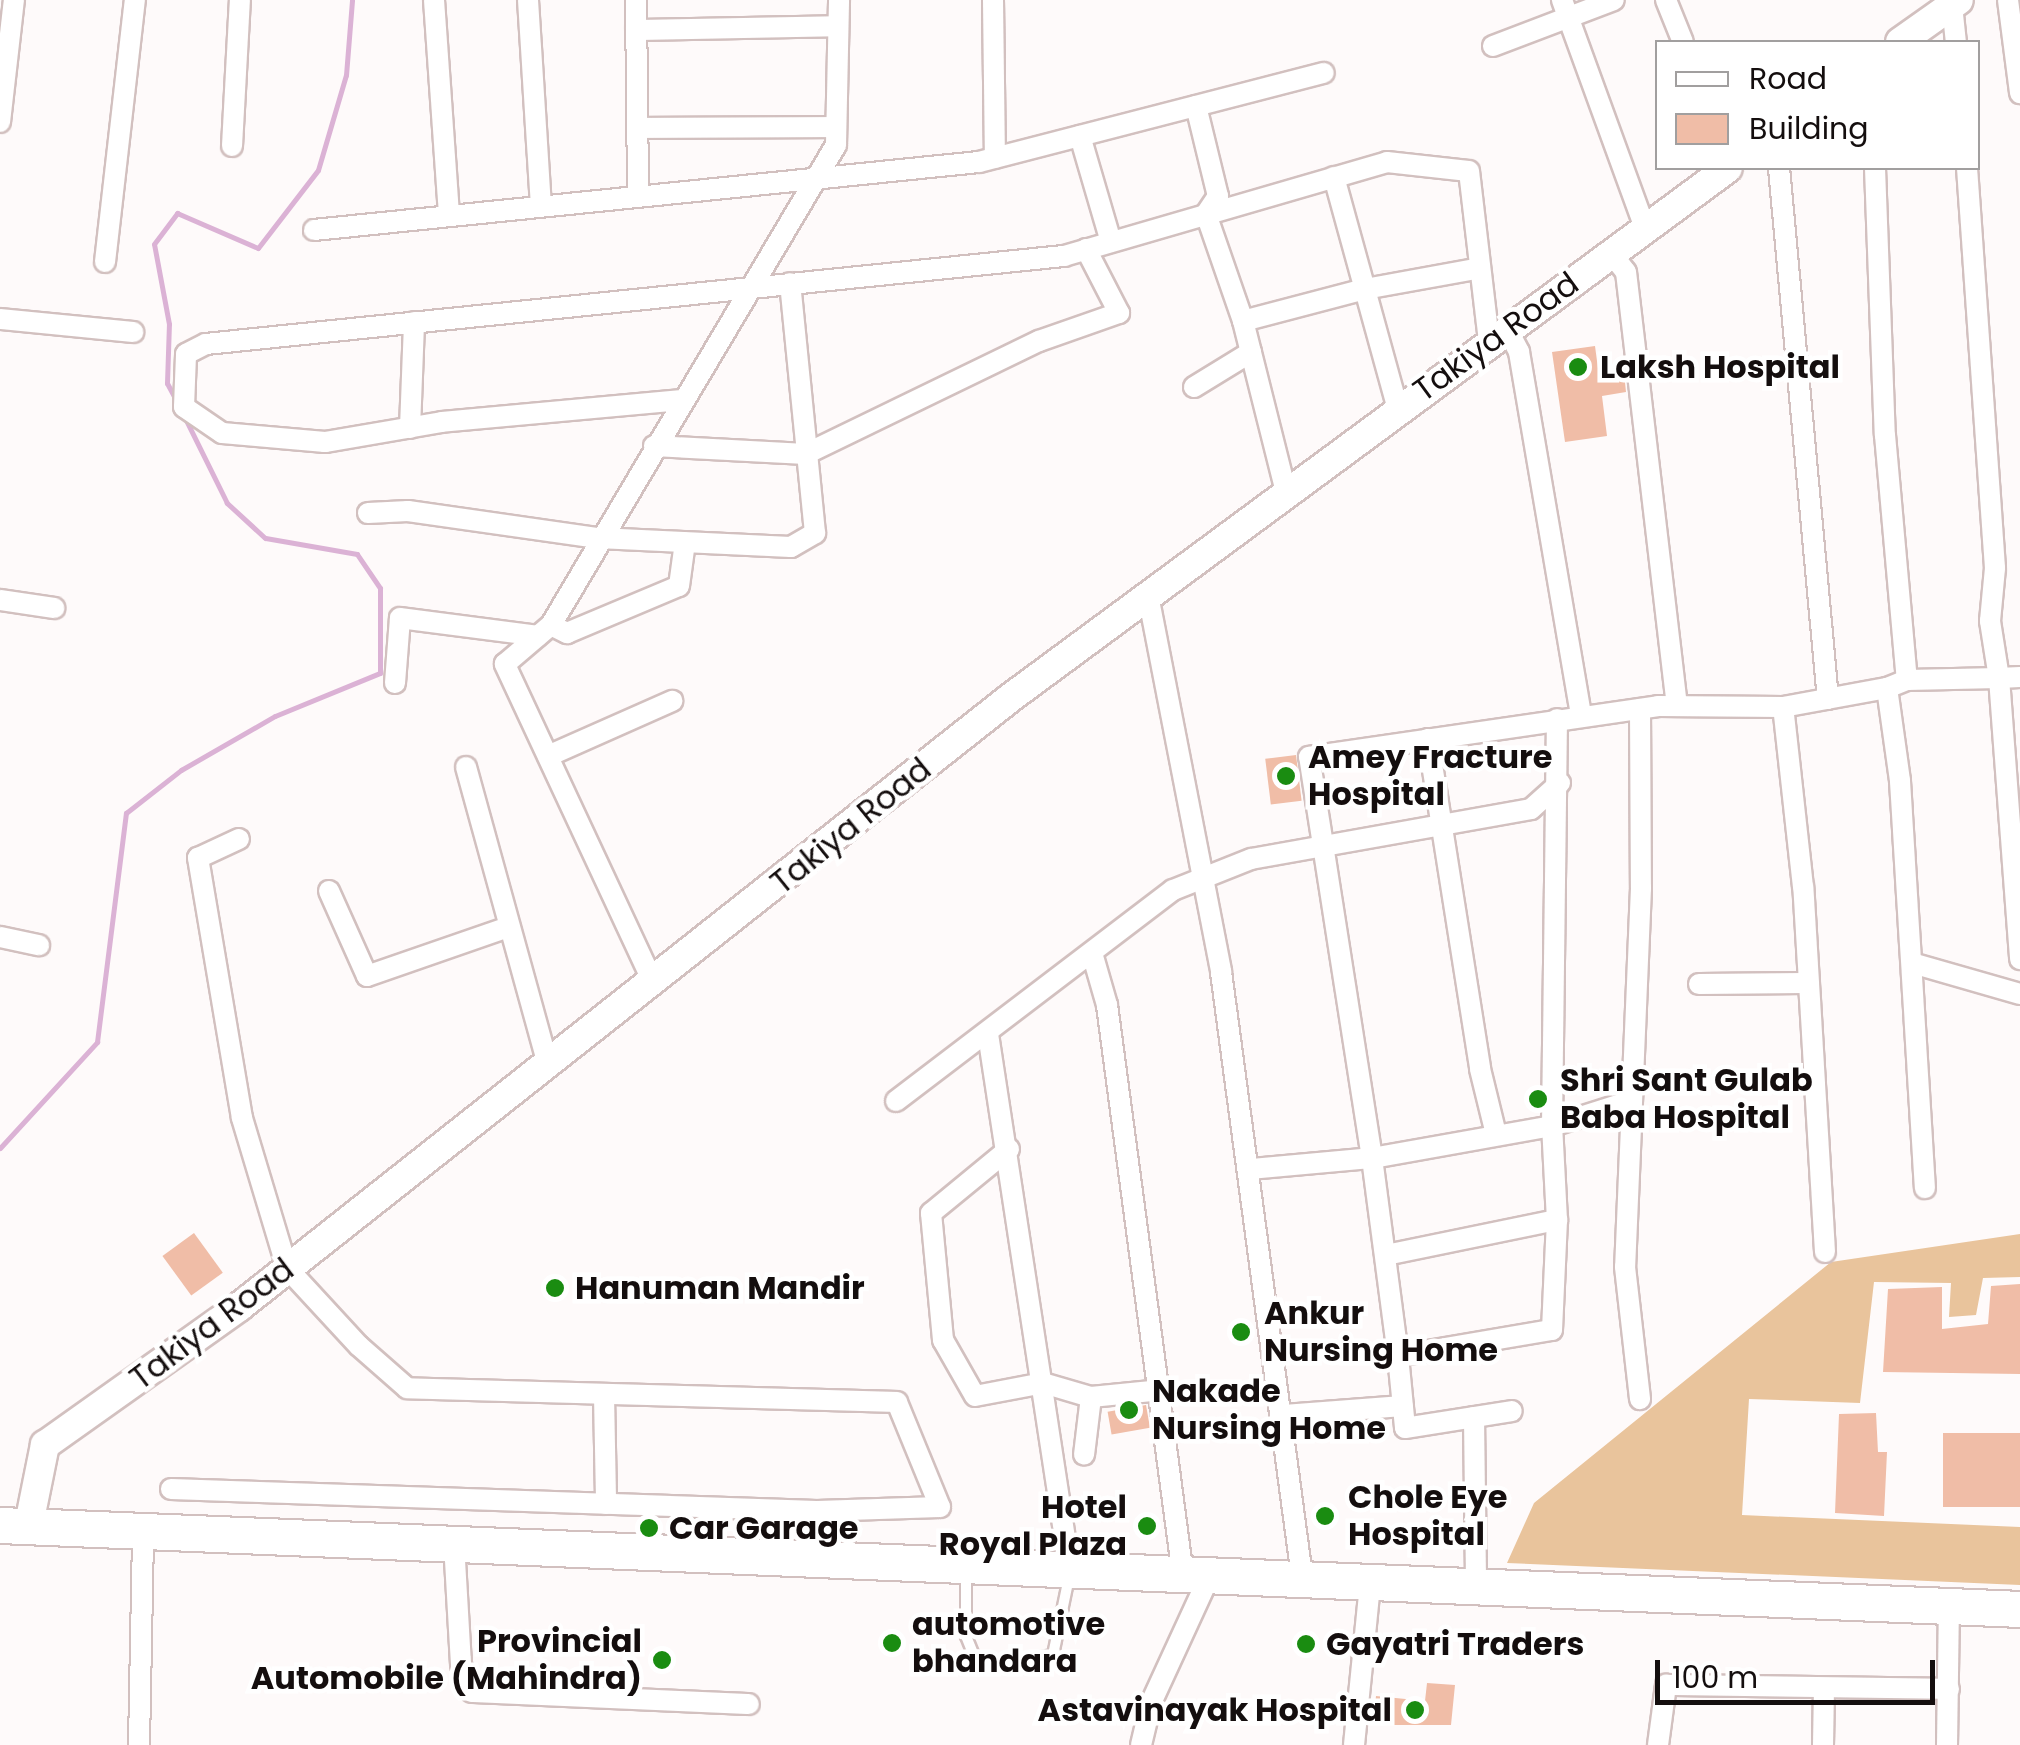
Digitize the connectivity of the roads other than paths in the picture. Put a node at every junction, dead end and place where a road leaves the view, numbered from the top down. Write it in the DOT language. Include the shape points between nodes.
graph roads {
  1 [pos="14,0"];
  2 [pos="135,0"];
  3 [pos="240,0"];
  4 [pos="434,0"];
  5 [pos="528,0"];
  6 [pos="636,0"];
  7 [pos="839,0"];
  8 [pos="992,0"];
  9 [pos="1614,0"];
  10 [pos="1666,0"];
  11 [pos="2008,0"];
  12 [pos="1956,2"];
  13 [pos="1564,8"];
  14 [pos="838,26"];
  15 [pos="636,30"];
  16 [pos="1682,40"];
  17 [pos="1903,40"];
  18 [pos="1956,40"];
  19 [pos="1493,46"];
  20 [pos="1324,72"];
  21 [pos="2020,93"];
  22 [pos="1196,106"];
  23 [pos="0,122"];
  24 [pos="836,127"];
  25 [pos="637,128"];
  26 [pos="1080,136"];
  27 [pos="232,146"];
  28 [pos="995,158"];
  29 [pos="1724,170"];
  30 [pos="1780,170"];
  31 [pos="1875,170"];
  32 [pos="1966,170"];
  33 [pos="815,177"];
  34 [pos="1334,177"];
  35 [pos="638,194"];
  36 [pos="541,205"];
  37 [pos="1206,214"];
  38 [pos="449,215"];
  39 [pos="1645,228"];
  40 [pos="314,230"];
  41 [pos="1111,242"];
  42 [pos="1086,250"];
  43 [pos="1611,252"];
  44 [pos="105,262"];
  45 [pos="1480,268"];
  46 [pos="790,282"];
  47 [pos="752,286"];
  48 [pos="1365,288"];
  49 [pos="0,319"];
  50 [pos="1243,321"];
  51 [pos="414,322"];
  52 [pos="133,332"];
  53 [pos="1498,335"];
  54 [pos="1251,352"];
  55 [pos="1194,387"];
  56 [pos="682,400"];
  57 [pos="1398,409"];
  58 [pos="410,428"];
  59 [pos="654,446"];
  60 [pos="806,454"];
  61 [pos="1286,492"];
  62 [pos="368,513"];
  63 [pos="598,538"];
  64 [pos="685,542"];
  65 [pos="1148,595"];
  66 [pos="0,600"];
  67 [pos="54,608"];
  68 [pos="545,630"];
  69 [pos="2010,677"];
  70 [pos="396,683"];
  71 [pos="1897,684"];
  72 [pos="1828,699"];
  73 [pos="672,701"];
  74 [pos="1676,705"];
  75 [pos="1783,707"];
  76 [pos="1640,709"];
  77 [pos="1581,716"];
  78 [pos="1557,719"];
  79 [pos="1428,739"];
  80 [pos="548,756"];
  81 [pos="466,767"];
  82 [pos="1560,783"];
  83 [pos="1442,828"];
  84 [pos="239,839"];
  85 [pos="1325,846"];
  86 [pos="1203,878"];
  87 [pos="329,891"];
  88 [pos="506,928"];
  89 [pos="0,938"];
  90 [pos="38,944"];
  91 [pos="1092,953"];
  92 [pos="2020,959"];
  93 [pos="1912,963"];
  94 [pos="653,982"];
  95 [pos="1805,982"];
  96 [pos="1699,984"];
  97 [pos="2020,994"];
  98 [pos="988,1034"];
  99 [pos="548,1064"];
  100 [pos="1631,1100"];
  101 [pos="896,1101"];
  102 [pos="1552,1126"];
  103 [pos="1496,1134"];
  104 [pos="1009,1150"];
  105 [pos="1372,1158"];
  106 [pos="1251,1169"];
  107 [pos="1925,1188"];
  108 [pos="1557,1220"];
  109 [pos="1825,1252"];
  110 [pos="1386,1255"];
  111 [pos="288,1268"];
  112 [pos="1398,1356"];
  113 [pos="1043,1383"];
  114 [pos="1162,1390"];
  115 [pos="604,1395"];
  116 [pos="1091,1397"];
  117 [pos="1640,1399"];
  118 [pos="1403,1406"];
  119 [pos="1512,1410"];
  120 [pos="1284,1415"];
  121 [pos="1474,1416"];
  122 [pos="1084,1455"];
  123 [pos="172,1489"];
  124 [pos="606,1504"];
  125 [pos="14,1525"];
  126 [pos="143,1529"];
  127 [pos="454,1543"];
  128 [pos="966,1566"];
  129 [pos="1070,1571"];
  130 [pos="1196,1576"];
  131 [pos="1303,1584"];
  132 [pos="1370,1586"];
  133 [pos="1476,1590"];
  134 [pos="1949,1606"];
  135 [pos="2020,1609"];
  136 [pos="1824,1688"];
  137 [pos="1949,1689"];
  138 [pos="749,1704"];
  139 [pos="139,1745"];
  140 [pos="1140,1745"];
  141 [pos="1354,1745"];
  142 [pos="1658,1745"];
  143 [pos="1823,1745"];
  144 [pos="1948,1745"];
  1 -- 23 [label="street"];
  2 -- 44 [label="street"];
  3 -- 27 [label="street"];
  4 -- 38 [label="street"];
  5 -- 36 [label="street"];
  6 -- 15 [label="street"];
  7 -- 14 [label="street"];
  8 -- 28 [label="street"];
  9 -- 13 [label="street"];
  10 -- 16 [label="street"];
  11 -- 21 [label="street"];
  12 -- 17 [label="main road"];
  12 -- 18 [label="street"];
  13 -- 19 [label="street"];
  13 -- 39 [label="street"];
  14 -- 15 [label="street"];
  14 -- 24 [label="street"];
  15 -- 25 [label="street"];
  20 -- 22 [label="street"];
  22 -- 26 [label="street"];
  22 -- 37 [label="street" via="1218,196"];
  24 -- 25 [label="street"];
  24 -- 33 [label="street" via="836,145"];
  25 -- 35 [label="street"];
  26 -- 28 [label="street"];
  26 -- 41 [label="street"];
  28 -- 33 [label="street"];
  29 -- 39 [label="main road, Takiya Road"];
  30 -- 72 [label="street"];
  31 -- 71 [label="street"];
  32 -- 69 [label="street"];
  33 -- 35 [label="street"];
  33 -- 47 [label="street"];
  34 -- 37 [label="street"];
  34 -- 45 [label="street" via="1387,162 1469,171"];
  34 -- 48 [label="street"];
  35 -- 36 [label="street"];
  36 -- 38 [label="street"];
  37 -- 41 [label="street"];
  37 -- 50 [label="street"];
  38 -- 40 [label="street"];
  39 -- 43 [label="main road, Takiya Road"];
  41 -- 42 [label="street"];
  42 -- 46 [label="street"];
  42 -- 60 [label="street" via="1119,313 1039,342"];
  43 -- 53 [label="main road, Takiya Road"];
  43 -- 74 [label="street" via="1626,272"];
  45 -- 48 [label="street"];
  45 -- 53 [label="street"];
  46 -- 47 [label="street"];
  46 -- 60 [label="street"];
  47 -- 51 [label="street"];
  47 -- 56 [label="street"];
  48 -- 50 [label="street"];
  48 -- 57 [label="street"];
  49 -- 52 [label="street"];
  50 -- 54 [label="street"];
  51 -- 58 [label="street"];
  51 -- 58 [label="street" via="206,344 186,354 184,406 222,432 325,442"];
  53 -- 57 [label="main road, Takiya Road"];
  53 -- 77 [label="street" via="1519,352"];
  54 -- 55 [label="street"];
  54 -- 61 [label="street"];
  56 -- 58 [label="street"];
  56 -- 59 [label="street"];
  57 -- 61 [label="main road, Takiya Road"];
  59 -- 60 [label="street"];
  59 -- 63 [label="street"];
  60 -- 64 [label="street" via="815,533 792,548"];
  61 -- 65 [label="main road, Takiya Road"];
  62 -- 63 [label="street" via="408,511"];
  63 -- 64 [label="street"];
  63 -- 68 [label="street"];
  64 -- 68 [label="street" via="679,586 567,633"];
  65 -- 86 [label="street"];
  65 -- 94 [label="main road, Takiya Road"];
  66 -- 67 [label="street"];
  68 -- 70 [label="street" via="400,618"];
  68 -- 80 [label="street" via="505,664"];
  69 -- 71 [label="street"];
  69 -- 92 [label="street"];
  71 -- 72 [label="street"];
  71 -- 93 [label="street"];
  72 -- 75 [label="street"];
  73 -- 80 [label="street"];
  74 -- 75 [label="street"];
  74 -- 76 [label="street"];
  75 -- 95 [label="street" via="1804,886"];
  76 -- 77 [label="street"];
  76 -- 100 [label="street" via="1641,888"];
  77 -- 78 [label="street"];
  78 -- 79 [label="street"];
  78 -- 82 [label="street"];
  79 -- 83 [label="street"];
  79 -- 85 [label="street" via="1309,757"];
  80 -- 94 [label="street"];
  81 -- 88 [label="street"];
  82 -- 83 [label="street" via="1530,808"];
  82 -- 102 [label="street"];
  83 -- 85 [label="street"];
  83 -- 103 [label="street"];
  84 -- 111 [label="street" via="198,858 242,1118"];
  85 -- 86 [label="street" via="1250,859"];
  85 -- 105 [label="street"];
  86 -- 91 [label="street" via="1173,890"];
  86 -- 106 [label="street"];
  87 -- 88 [label="street" via="366,976"];
  88 -- 99 [label="street"];
  89 -- 90 [label="street"];
  91 -- 98 [label="street"];
  91 -- 114 [label="street" via="1107,1005 1128,1193"];
  93 -- 97 [label="street"];
  93 -- 107 [label="street"];
  94 -- 99 [label="main road, Takiya Road"];
  95 -- 96 [label="street"];
  95 -- 109 [label="street"];
  98 -- 101 [label="street"];
  98 -- 104 [label="street"];
  99 -- 111 [label="main road, Takiya Road"];
  100 -- 102 [label="street"];
  100 -- 117 [label="street" via="1625,1267"];
  102 -- 103 [label="street"];
  102 -- 108 [label="street"];
  103 -- 105 [label="street"];
  104 -- 113 [label="street"];
  104 -- 113 [label="street" via="931,1213 943,1340 975,1396"];
  105 -- 106 [label="street"];
  105 -- 110 [label="street"];
  106 -- 120 [label="street"];
  108 -- 110 [label="street"];
  108 -- 112 [label="street" via="1552,1330"];
  110 -- 112 [label="street"];
  111 -- 115 [label="street" via="407,1388"];
  111 -- 125 [label="main road, Takiya Road" via="45,1445"];
  112 -- 118 [label="street"];
  113 -- 116 [label="street"];
  113 -- 129 [label="street"];
  114 -- 116 [label="street"];
  114 -- 130 [label="street"];
  115 -- 124 [label="street"];
  115 -- 124 [label="street" via="897,1402 940,1507 817,1511"];
  116 -- 122 [label="street"];
  118 -- 120 [label="street"];
  118 -- 121 [label="street" via="1406,1428"];
  119 -- 121 [label="street"];
  120 -- 131 [label="street"];
  121 -- 133 [label="street"];
  123 -- 124 [label="street"];
  125 -- 126 [label="highway"];
  126 -- 127 [label="highway"];
  126 -- 139 [label="street"];
  127 -- 128 [label="highway"];
  127 -- 138 [label="street" via="461,1665 472,1692"];
  128 -- 129 [label="highway"];
  128 -- 129 [label="lane" via="966,1636 979,1668 1052,1655"];
  129 -- 130 [label="highway"];
  130 -- 131 [label="highway"];
  130 -- 140 [label="street"];
  131 -- 132 [label="highway"];
  132 -- 133 [label="highway"];
  132 -- 141 [label="street"];
  133 -- 134 [label="highway"];
  134 -- 135 [label="highway"];
  134 -- 137 [label="street"];
  136 -- 137 [label="street"];
  136 -- 142 [label="street" via="1666,1685"];
  136 -- 143 [label="street"];
  137 -- 144 [label="street"];
}
